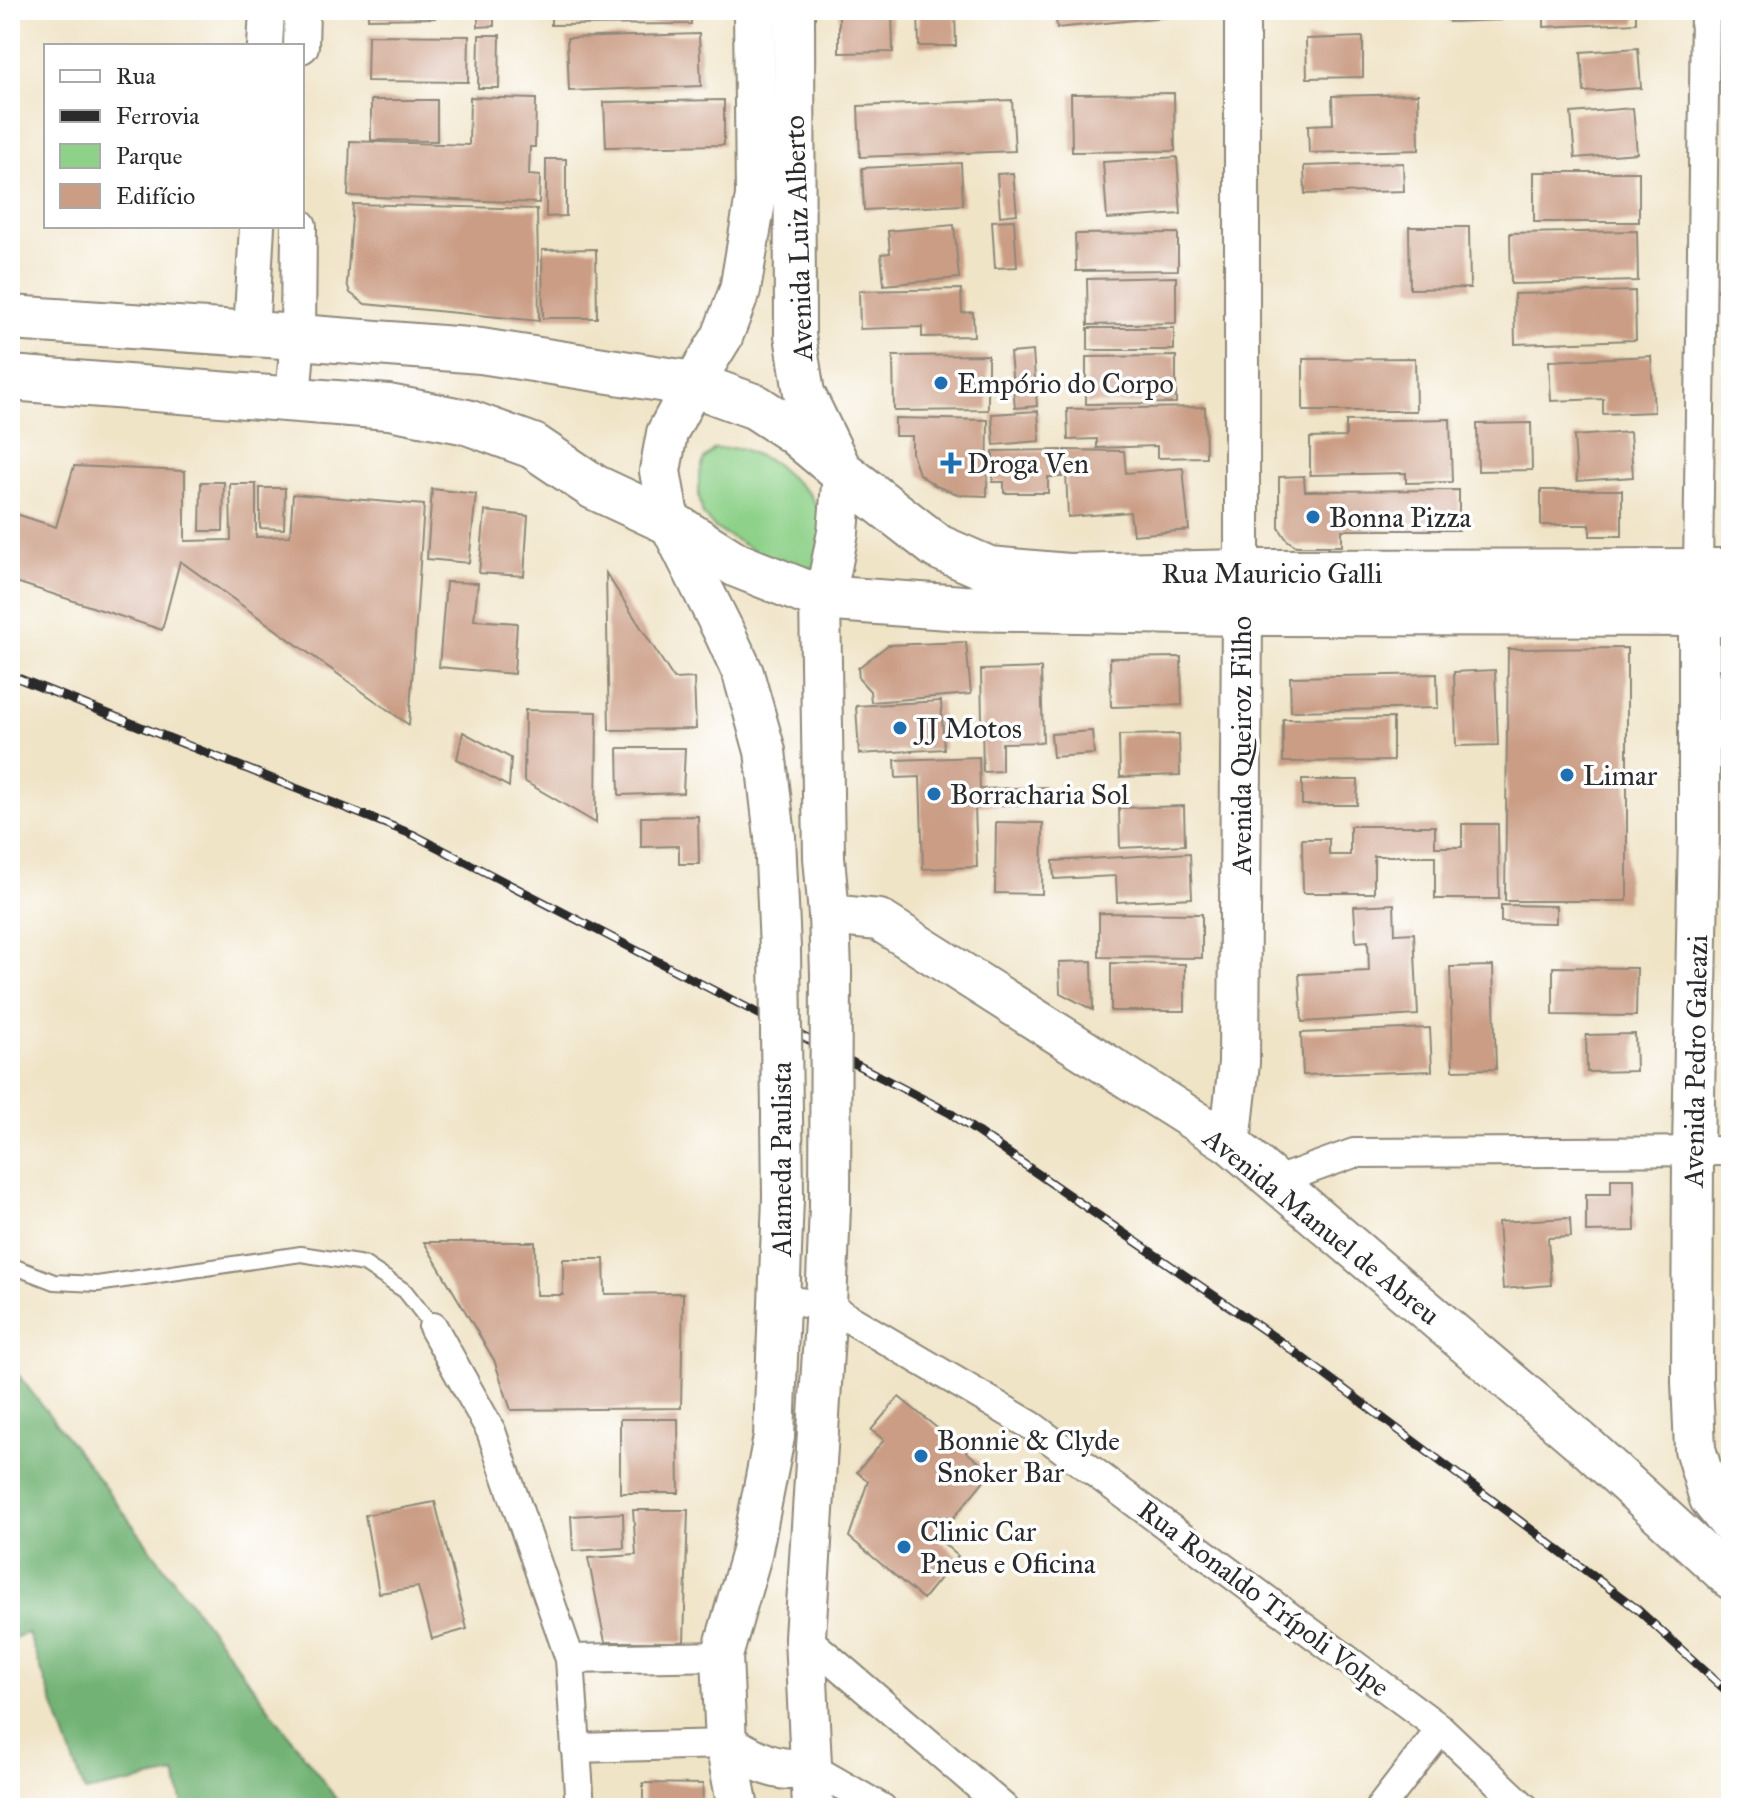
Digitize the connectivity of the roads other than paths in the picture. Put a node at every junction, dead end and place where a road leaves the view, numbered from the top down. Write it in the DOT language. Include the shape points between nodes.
graph roads {
  1 [pos="267,10"];
  2 [pos="302,10"];
  3 [pos="754,10"];
  4 [pos="794,10"];
  5 [pos="1242,10"];
  6 [pos="1705,10"];
  7 [pos="265,44"];
  8 [pos="301,44"];
  9 [pos="257,228"];
  10 [pos="299,228"];
  11 [pos="10,318"];
  12 [pos="251,333"];
  13 [pos="298,337"];
  14 [pos="10,378"];
  15 [pos="693,384"];
  16 [pos="293,399"];
  17 [pos="843,473"];
  18 [pos="669,522"];
  19 [pos="1242,592"];
  20 [pos="1715,593"];
  21 [pos="820,598"];
  22 [pos="829,915"];
  23 [pos="1230,1143"];
  24 [pos="1712,1151"];
  25 [pos="1274,1182"];
  26 [pos="10,1265"];
  27 [pos="779,1300"];
  28 [pos="826,1305"];
  29 [pos="433,1327"];
  30 [pos="1731,1525"];
  31 [pos="1731,1579"];
  32 [pos="805,1637"];
  33 [pos="722,1656"];
  34 [pos="570,1659"];
  35 [pos="1441,1729"];
  36 [pos="726,1744"];
  37 [pos="575,1748"];
  38 [pos="811,1767"];
  39 [pos="580,1808"];
  40 [pos="738,1808"];
  41 [pos="813,1808"];
  42 [pos="882,1808"];
  43 [pos="1004,1808"];
  44 [pos="1380,1808"];
  45 [pos="1525,1808"];
  1 -- 7 [label="street"];
  2 -- 8 [label="street"];
  3 -- 15 [label="main road, Avenida Luiz Alberto" via="756,196 740,290 722,337"];
  4 -- 17 [label="main road, Avenida Luiz Alberto" via="795,335 804,393"];
  5 -- 19 [label="street, Avenida Queiroz Filho"];
  6 -- 20 [label="street, Avenida Pedro Galeazi"];
  9 -- 12 [label="street"];
  10 -- 13 [label="street"];
  11 -- 12 [label="main road, Rua Mauricio Galli"];
  12 -- 13 [label="main road, Rua Mauricio Galli"];
  13 -- 15 [label="main road, Rua Mauricio Galli" via="481,351"];
  13 -- 16 [label="street"];
  14 -- 16 [label="main road, Rua Mauricio Galli"];
  15 -- 17 [label="main road, Rua Mauricio Galli" via="756,407"];
  15 -- 18 [label="main road, Avenida Luiz Alberto" via="667,433 660,471"];
  16 -- 18 [label="main road, Rua Mauricio Galli" via="389,407 467,422 533,446 594,487"];
  17 -- 19 [label="main road, Rua Mauricio Galli" via="938,547 989,569"];
  17 -- 21 [label="main road" via="838,532"];
  18 -- 21 [label="main road, Rua Mauricio Galli" via="737,565"];
  18 -- 27 [label="main road, Alameda Paulista, bridge" via="743,673 765,751 780,949"];
  19 -- 20 [label="main road, Rua Mauricio Galli"];
  19 -- 21 [label="main road, Rua Mauricio Galli" via="963,608"];
  19 -- 23 [label="main road, Avenida Queiroz Filho" via="1239,1063"];
  20 -- 24 [label="main road, Avenida Pedro Galeazi" via="1699,829"];
  21 -- 22 [label="main road, Alameda Paulista"];
  22 -- 23 [label="main road, Avenida Manuel de Abreu" via="879,920"];
  22 -- 28 [label="main road, Alameda Paulista, bridge"];
  23 -- 25 [label="main road, Avenida Manuel de Abreu"];
  24 -- 25 [label="street" via="1354,1153"];
  24 -- 30 [label="main road, Avenida Pedro Galeazi" via="1692,1382 1695,1449 1710,1499"];
  25 -- 31 [label="main road, Avenida Manuel de Abreu" via="1587,1447"];
  26 -- 29 [label="lane" via="54,1282 97,1284 301,1254 364,1264 405,1291"];
  27 -- 28 [label="street, Rua Ronaldo Trípoli Volpe"];
  27 -- 33 [label="main road, Alameda Paulista" via="774,1437 751,1555"];
  28 -- 32 [label="main road, Alameda Paulista"];
  28 -- 35 [label="street, Rua Ronaldo Trípoli Volpe" via="1032,1426"];
  29 -- 34 [label="street" via="491,1431"];
  32 -- 38 [label="main road, Alameda Paulista"];
  32 -- 43 [label="street"];
  33 -- 34 [label="street"];
  33 -- 36 [label="main road, Alameda Paulista"];
  34 -- 37 [label="street"];
  35 -- 44 [label="street"];
  35 -- 45 [label="street, Rua Ronaldo Trípoli Volpe"];
  36 -- 37 [label="street"];
  36 -- 38 [label="main road" via="768,1767"];
  36 -- 40 [label="main road, Alameda Paulista"];
  37 -- 39 [label="street"];
  38 -- 41 [label="main road, Alameda Paulista"];
  38 -- 42 [label="street"];
}
